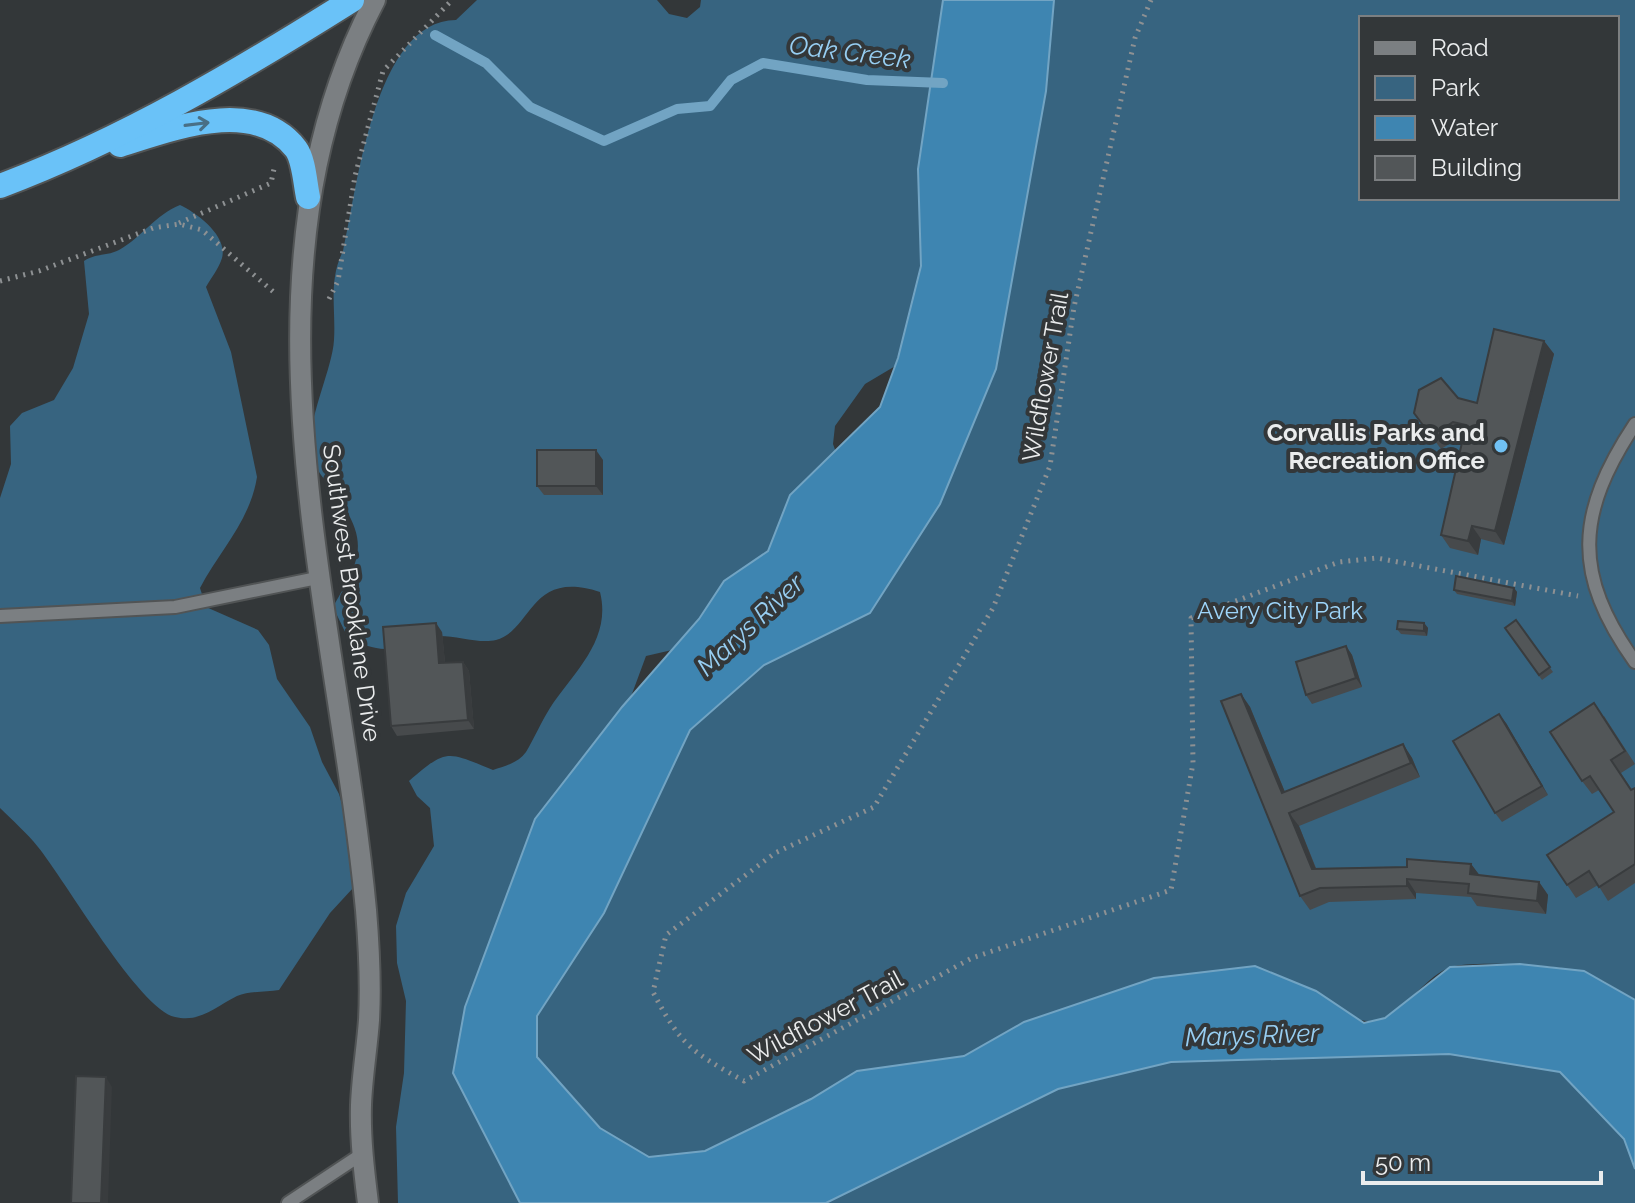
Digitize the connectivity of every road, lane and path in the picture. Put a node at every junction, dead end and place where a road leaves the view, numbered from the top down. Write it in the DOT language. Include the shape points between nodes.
graph roads {
  1 [pos="352,0"];
  2 [pos="375,0"];
  3 [pos="452,0"];
  4 [pos="1151,0"];
  5 [pos="68,160"];
  6 [pos="0,186"];
  7 [pos="308,197"];
  8 [pos="0,281"];
  9 [pos="299,300"];
  10 [pos="1635,424"];
  11 [pos="322,577"];
  12 [pos="1597,600"];
  13 [pos="0,616"];
  14 [pos="1635,662"];
  15 [pos="362,1154"];
  16 [pos="288,1203"];
  17 [pos="368,1203"];
  1 -- 5 [label="highway" via="248,66"];
  2 -- 7 [label="street, Southwest Brooklane Drive" via="347,54"];
  3 -- 9 [label="path" via="383,71 355,176 338,281 331,298 320,303"];
  4 -- 12 [label="path, Wildflower Trail" via="1135,38 1074,307 1050,466 993,608 874,807 775,853 666,935 653,992 676,1036 744,1081 972,958 1171,890 1193,763 1191,618 1339,562 1377,558"];
  5 -- 6 [label="highway"];
  5 -- 7 [label="highway, one-way" via="188,124 239,120 275,129 298,151"];
  7 -- 9 [label="street, Southwest Brooklane Drive"];
  8 -- 9 [label="path" via="153,228 179,224 202,230 281,298"];
  9 -- 11 [label="street, Southwest Brooklane Drive" via="308,476"];
  10 -- 12 [label="lane" via="1607,466 1593,503 1591,556"];
  11 -- 13 [label="lane" via="175,607"];
  11 -- 15 [label="street, Southwest Brooklane Drive" via="359,832 371,960"];
  12 -- 14 [label="lane"];
  15 -- 16 [label="lane"];
  15 -- 17 [label="street, Southwest Brooklane Drive"];
}
